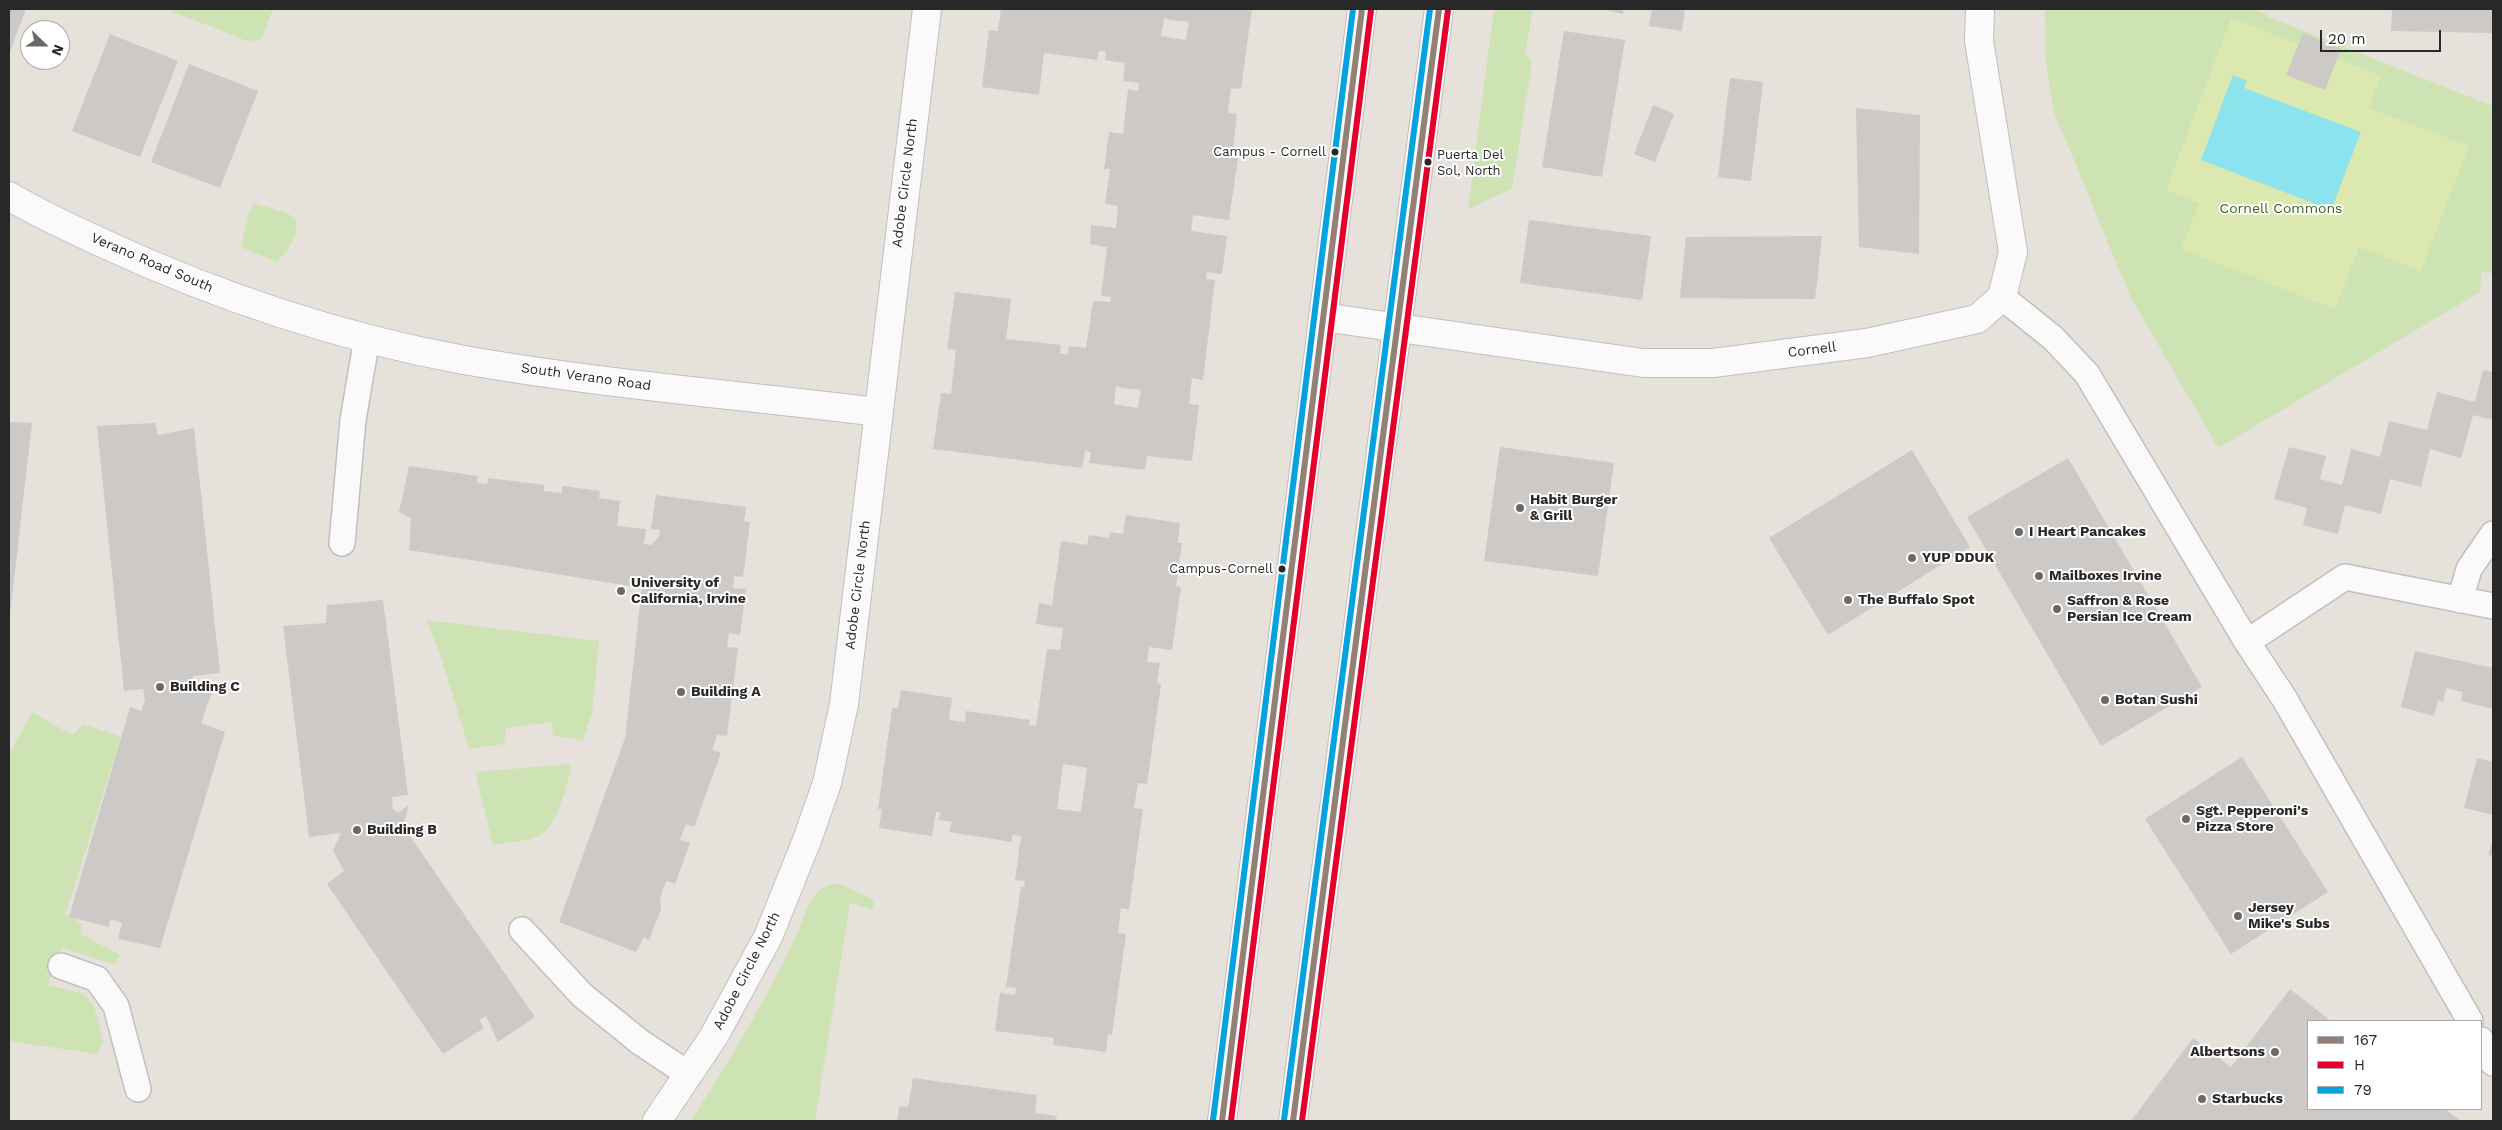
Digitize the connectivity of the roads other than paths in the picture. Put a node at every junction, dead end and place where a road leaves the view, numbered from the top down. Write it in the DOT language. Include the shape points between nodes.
graph roads {
  1 [pos="927,9"];
  2 [pos="1362,9"];
  3 [pos="1439,9"];
  4 [pos="1980,9"];
  5 [pos="9,196"];
  6 [pos="2002,296"];
  7 [pos="1323,317"];
  8 [pos="299,318"];
  9 [pos="1399,328"];
  10 [pos="367,338"];
  11 [pos="878,412"];
  12 [pos="2493,534"];
  13 [pos="342,543"];
  14 [pos="2460,600"];
  15 [pos="2493,606"];
  16 [pos="2247,642"];
  17 [pos="522,930"];
  18 [pos="61,966"];
  19 [pos="2469,1020"];
  20 [pos="2482,1042"];
  21 [pos="2493,1062"];
  22 [pos="688,1074"];
  23 [pos="138,1088"];
  24 [pos="657,1121"];
  25 [pos="1222,1121"];
  26 [pos="1293,1121"];
  1 -- 11 [label="street, Adobe Circle North"];
  2 -- 7 [label="street"];
  3 -- 9 [label="street"];
  4 -- 6 [label="street" via="1979,41 2012,252"];
  5 -- 8 [label="street, Verano Road South" via="145,263"];
  6 -- 9 [label="street, Cornell" via="1977,319 1867,343 1713,363 1643,363"];
  6 -- 16 [label="lane" via="2053,338 2087,374"];
  7 -- 9 [label="street, Cornell"];
  7 -- 25 [label="street"];
  8 -- 10 [label="street, South Verano Road"];
  9 -- 26 [label="street"];
  10 -- 11 [label="street, South Verano Road" via="463,360 607,381"];
  10 -- 13 [label="lane" via="353,420"];
  11 -- 22 [label="street, Adobe Circle North" via="844,704 827,783 768,937 714,1036"];
  12 -- 14 [label="lane" via="2469,569"];
  14 -- 15 [label="lane"];
  14 -- 16 [label="lane" via="2345,577"];
  16 -- 19 [label="lane" via="2284,698"];
  17 -- 22 [label="lane" via="582,995 640,1042"];
  18 -- 23 [label="lane" via="97,979 116,1006"];
  20 -- 21 [label="lane"];
  22 -- 24 [label="street, Adobe Circle North"];
}
